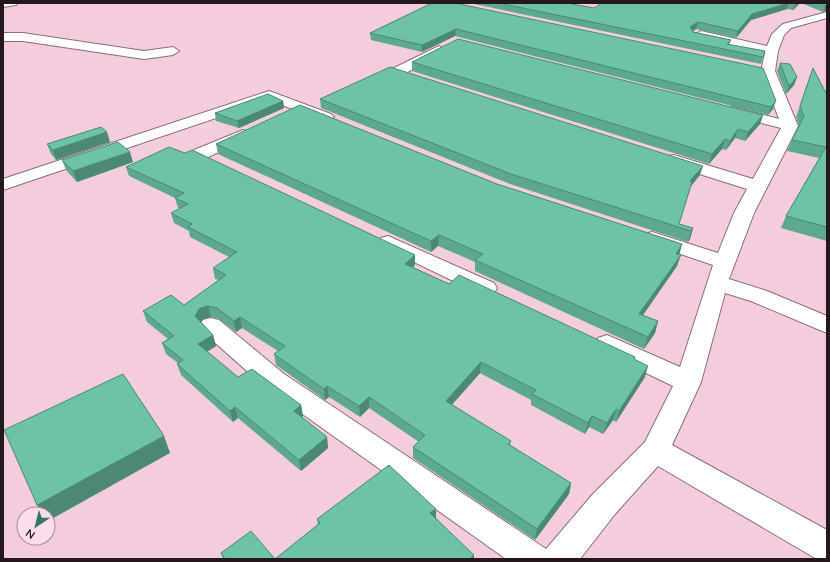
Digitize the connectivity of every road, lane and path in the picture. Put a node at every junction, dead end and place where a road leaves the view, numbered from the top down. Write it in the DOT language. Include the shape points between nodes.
graph roads {
  1 [pos="12,3"];
  2 [pos="3,4"];
  3 [pos="825,8"];
  4 [pos="696,34"];
  5 [pos="3,37"];
  6 [pos="448,45"];
  7 [pos="173,51"];
  8 [pos="764,63"];
  9 [pos="419,79"];
  10 [pos="302,107"];
  11 [pos="721,109"];
  12 [pos="280,117"];
  13 [pos="345,124"];
  14 [pos="790,126"];
  15 [pos="258,127"];
  16 [pos="659,155"];
  17 [pos="222,164"];
  18 [pos="3,185"];
  19 [pos="756,186"];
  20 [pos="636,233"];
  21 [pos="372,235"];
  22 [pos="721,273"];
  23 [pos="501,295"];
  24 [pos="827,325"];
  25 [pos="211,326"];
  26 [pos="587,335"];
  27 [pos="688,382"];
  28 [pos="655,450"];
  29 [pos="827,547"];
  30 [pos="534,559"];
  31 [pos="559,559"];
  1 -- 2 [label="street"];
  3 -- 8 [label="street" via="787,26 778,34"];
  4 -- 8 [label="street"];
  5 -- 7 [label="street" via="24,36 144,55"];
  6 -- 9 [label="street" via="397,72"];
  8 -- 14 [label="street"];
  10 -- 12 [label="street"];
  10 -- 13 [label="street"];
  10 -- 18 [label="street" via="269,95"];
  11 -- 14 [label="street"];
  14 -- 19 [label="street"];
  15 -- 17 [label="street" via="200,154"];
  16 -- 19 [label="street"];
  19 -- 22 [label="street"];
  20 -- 22 [label="street"];
  21 -- 23 [label="street"];
  22 -- 24 [label="street" via="759,296"];
  22 -- 27 [label="street"];
  25 -- 30 [label="street" via="275,381"];
  26 -- 27 [label="street"];
  27 -- 28 [label="street"];
  28 -- 29 [label="street"];
  28 -- 31 [label="street" via="604,504"];
}
